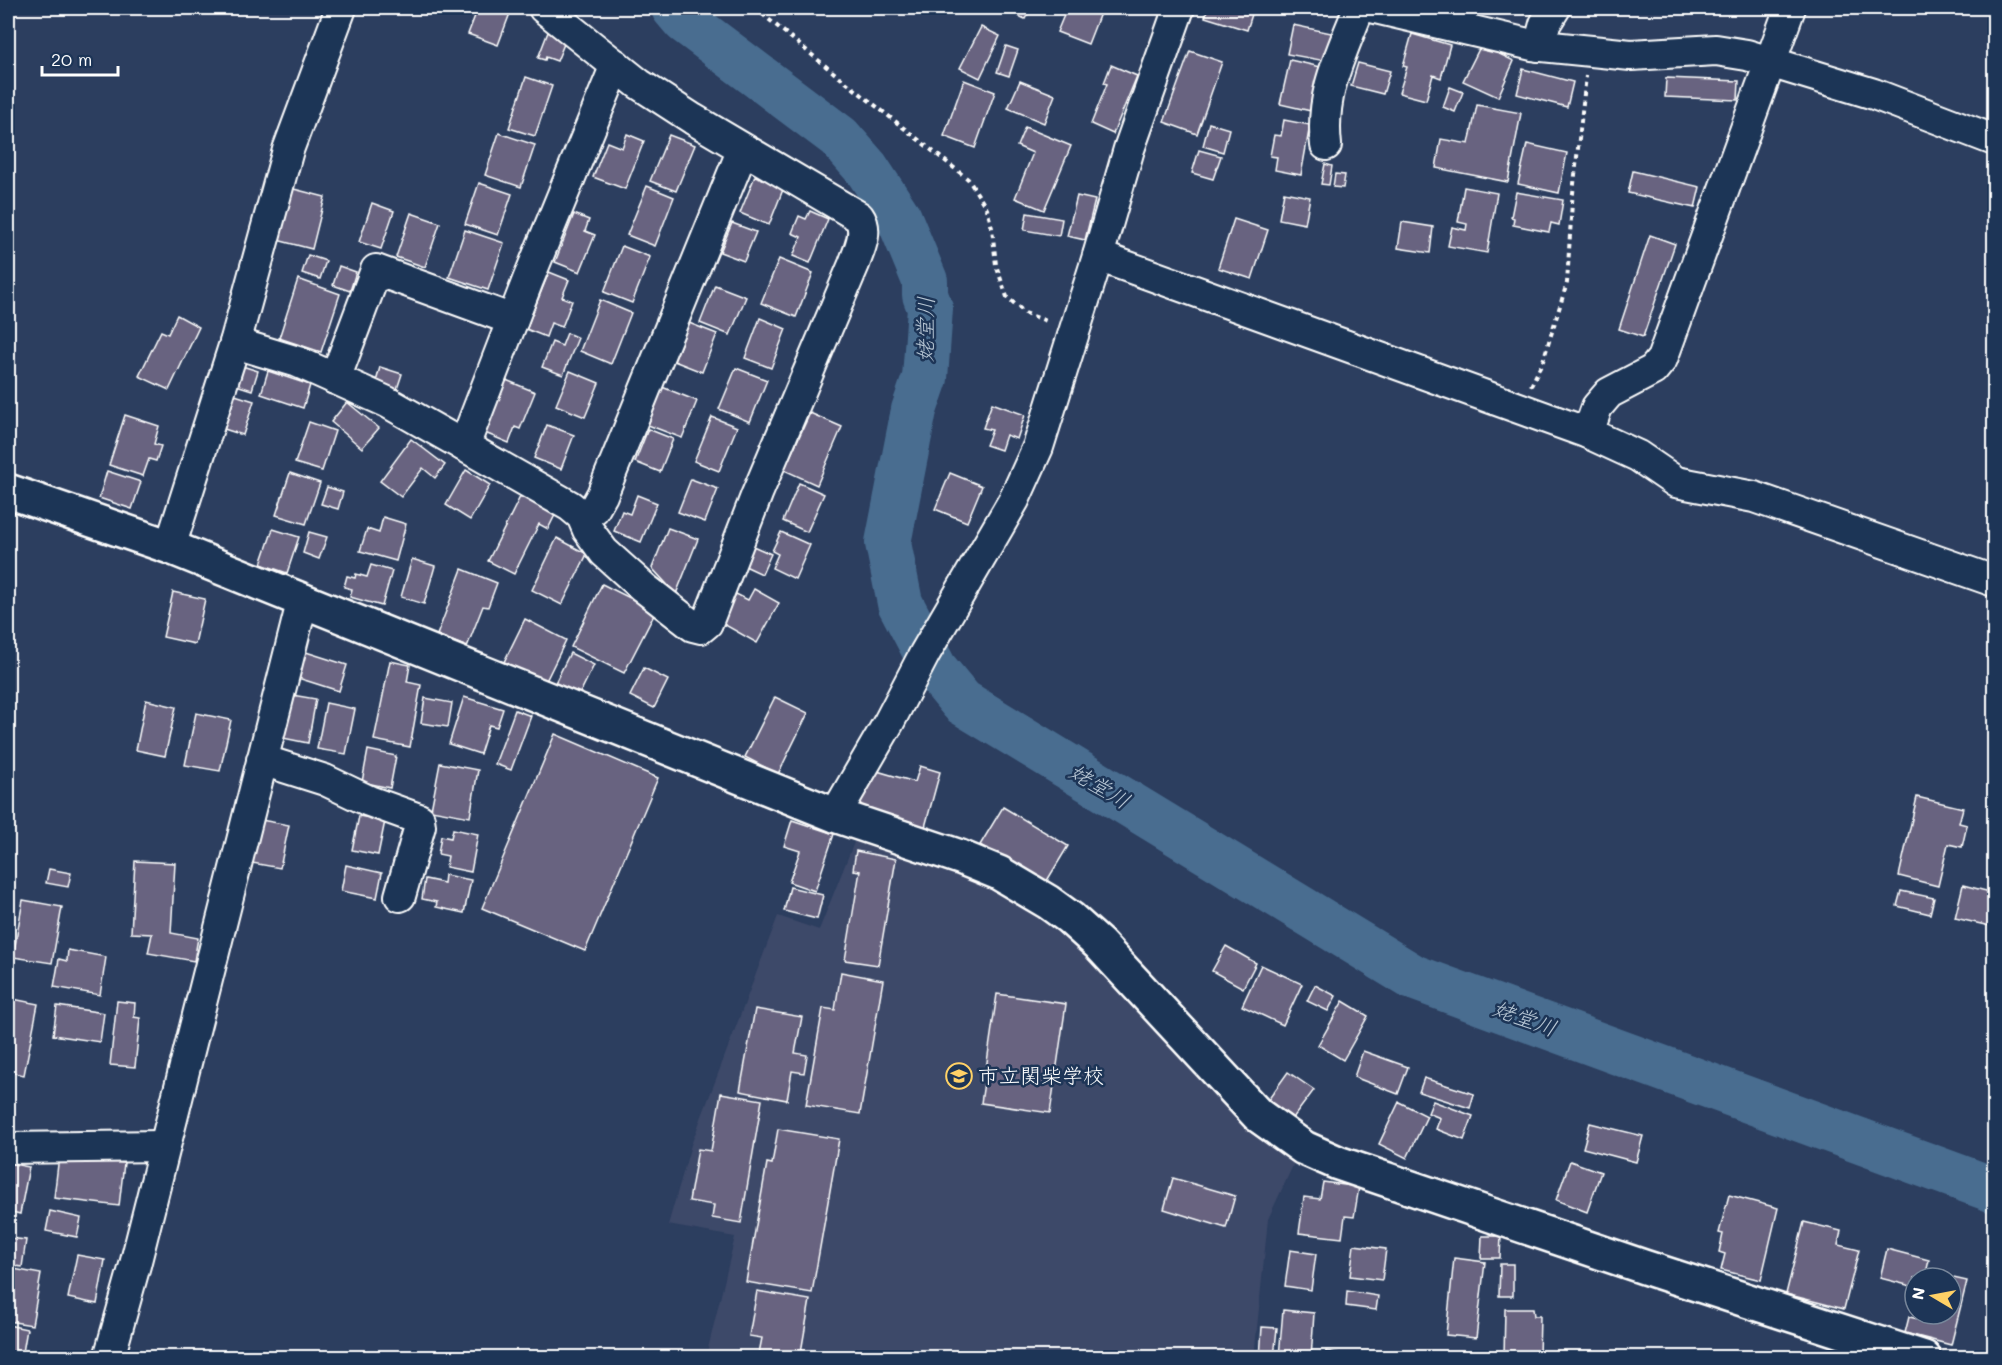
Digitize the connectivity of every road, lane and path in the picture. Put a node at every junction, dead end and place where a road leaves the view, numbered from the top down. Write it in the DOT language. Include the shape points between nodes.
graph roads {
  1 [pos="341,8"];
  2 [pos="544,8"];
  3 [pos="755,8"];
  4 [pos="1179,8"];
  5 [pos="1359,8"];
  6 [pos="1375,8"];
  7 [pos="1555,8"];
  8 [pos="1790,8"];
  9 [pos="1539,46"];
  10 [pos="1590,51"];
  11 [pos="1772,61"];
  12 [pos="616,65"];
  13 [pos="1995,140"];
  14 [pos="1326,145"];
  15 [pos="743,148"];
  16 [pos="1098,256"];
  17 [pos="513,320"];
  18 [pos="1074,331"];
  19 [pos="235,343"];
  20 [pos="335,379"];
  21 [pos="1521,408"];
  22 [pos="1588,433"];
  23 [pos="464,446"];
  24 [pos="8,491"];
  25 [pos="582,516"];
  26 [pos="170,547"];
  27 [pos="1995,581"];
  28 [pos="303,599"];
  29 [pos="262,760"];
  30 [pos="835,815"];
  31 [pos="400,896"];
  32 [pos="164,1146"];
  33 [pos="8,1148"];
  34 [pos="1890,1353"];
  35 [pos="109,1358"];
  36 [pos="1924,1358"];
  1 -- 19 [label="street" via="288,150"];
  2 -- 12 [label="street"];
  3 -- 18 [label="path" via="968,179 987,209 996,265 1007,297 1025,313"];
  4 -- 16 [label="street" via="1130,148"];
  5 -- 14 [label="street" via="1328,90"];
  6 -- 9 [label="street"];
  7 -- 9 [label="street" via="1545,24"];
  8 -- 11 [label="street"];
  9 -- 10 [label="street"];
  10 -- 11 [label="street" via="1631,55 1716,50"];
  10 -- 21 [label="path" via="1572,202 1567,283 1543,361"];
  11 -- 13 [label="street"];
  11 -- 22 [label="street" via="1662,359 1653,370 1609,393 1598,407"];
  12 -- 15 [label="street" via="648,90"];
  12 -- 17 [label="street"];
  15 -- 25 [label="street" via="602,495 594,509"];
  15 -- 25 [label="street" via="859,218 864,232 707,623 701,628 693,626 643,587 604,552"];
  16 -- 18 [label="street"];
  16 -- 21 [label="street"];
  17 -- 20 [label="street" via="376,270"];
  17 -- 23 [label="street"];
  18 -- 30 [label="street" via="1038,447 1014,500"];
  19 -- 20 [label="street" via="298,362"];
  19 -- 26 [label="street"];
  20 -- 23 [label="street" via="387,402"];
  21 -- 22 [label="street"];
  22 -- 27 [label="street" via="1638,456 1676,482 1754,497"];
  23 -- 25 [label="street"];
  24 -- 26 [label="street"];
  26 -- 28 [label="street"];
  28 -- 29 [label="street"];
  28 -- 30 [label="street"];
  29 -- 31 [label="street" via="326,780 419,819"];
  29 -- 32 [label="street"];
  30 -- 34 [label="street" via="960,857 999,873 1048,902 1113,957 1258,1115 1304,1148 1349,1167"];
  32 -- 33 [label="street"];
  32 -- 35 [label="street"];
  34 -- 36 [label="street"];
}
